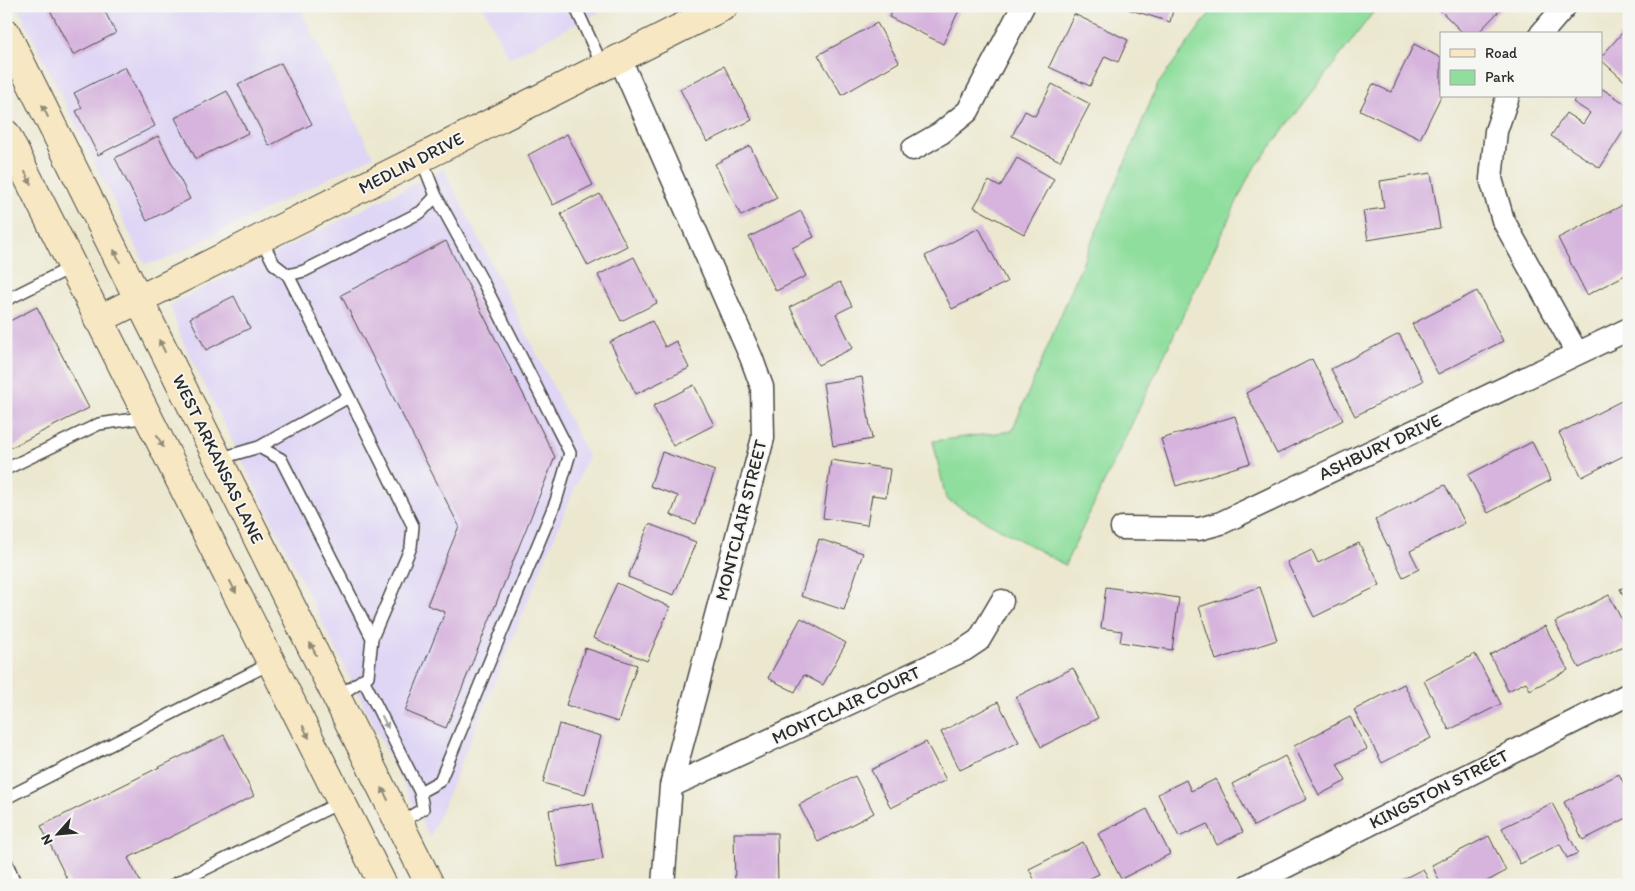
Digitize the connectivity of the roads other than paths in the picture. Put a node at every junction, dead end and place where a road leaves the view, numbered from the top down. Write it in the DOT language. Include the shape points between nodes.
graph roads {
  1 [pos="575,6"];
  2 [pos="724,6"];
  3 [pos="1023,6"];
  4 [pos="1565,6"];
  5 [pos="1543,32"];
  6 [pos="6,33"];
  7 [pos="611,63"];
  8 [pos="1507,98"];
  9 [pos="6,134"];
  10 [pos="913,148"];
  11 [pos="421,158"];
  12 [pos="436,196"];
  13 [pos="260,239"];
  14 [pos="72,267"];
  15 [pos="288,275"];
  16 [pos="6,300"];
  17 [pos="139,300"];
  18 [pos="98,320"];
  19 [pos="1629,329"];
  20 [pos="1577,353"];
  21 [pos="349,398"];
  22 [pos="148,417"];
  23 [pos="259,447"];
  24 [pos="218,459"];
  25 [pos="6,469"];
  26 [pos="1122,528"];
  27 [pos="1002,601"];
  28 [pos="372,638"];
  29 [pos="271,663"];
  30 [pos="363,679"];
  31 [pos="1629,694"];
  32 [pos="337,697"];
  33 [pos="671,786"];
  34 [pos="420,792"];
  35 [pos="6,801"];
  36 [pos="341,802"];
  37 [pos="399,823"];
  38 [pos="6,861"];
  39 [pos="16,885"];
  40 [pos="173,885"];
  41 [pos="382,885"];
  42 [pos="430,885"];
  43 [pos="663,885"];
  44 [pos="1249,885"];
  1 -- 7 [label="lane"];
  2 -- 7 [label="main road, MEDLIN DRIVE"];
  3 -- 10 [label="street" via="968,112 941,133"];
  4 -- 5 [label="street"];
  17 -- 6 [label="main road, WEST ARKANSAS LANE, one-way"];
  7 -- 11 [label="main road, MEDLIN DRIVE"];
  7 -- 33 [label="street, MONTCLAIR STREET" via="751,357 762,387 763,438"];
  8 -- 20 [label="street" via="1496,131 1491,179 1503,220"];
  9 -- 14 [label="main road, one-way"];
  11 -- 12 [label="lane"];
  11 -- 13 [label="main road, MEDLIN DRIVE"];
  12 -- 15 [label="lane" via="421,212 304,271"];
  12 -- 34 [label="lane" via="570,453 556,501 440,781"];
  13 -- 15 [label="lane" via="274,264"];
  13 -- 17 [label="main road, MEDLIN DRIVE"];
  14 -- 16 [label="lane"];
  14 -- 18 [label="main road"];
  15 -- 21 [label="lane"];
  17 -- 18 [label="main road, MEDLIN DRIVE"];
  24 -- 17 [label="main road, WEST ARKANSAS LANE, one-way"];
  18 -- 22 [label="main road"];
  19 -- 20 [label="street, ASHBURY DRIVE"];
  20 -- 26 [label="street, ASHBURY DRIVE" via="1221,523 1199,529"];
  21 -- 23 [label="lane"];
  21 -- 28 [label="lane" via="414,526 411,547"];
  22 -- 25 [label="lane" via="99,424"];
  22 -- 29 [label="main road, one-way"];
  23 -- 24 [label="lane"];
  23 -- 28 [label="lane" via="281,459"];
  32 -- 24 [label="main road, WEST ARKANSAS LANE, one-way"];
  27 -- 33 [label="street, MONTCLAIR COURT" via="979,640 964,650"];
  28 -- 30 [label="lane" via="368,676"];
  29 -- 35 [label="lane" via="70,764"];
  29 -- 36 [label="main road, one-way"];
  30 -- 32 [label="lane"];
  30 -- 34 [label="lane, one-way"];
  31 -- 44 [label="street, KINGSTON STREET"];
  37 -- 32 [label="main road, WEST ARKANSAS LANE, one-way"];
  33 -- 43 [label="street, MONTCLAIR STREET"];
  34 -- 37 [label="lane" via="423,809"];
  36 -- 40 [label="lane"];
  36 -- 41 [label="main road"];
  37 -- 42 [label="main road, WEST ARKANSAS LANE"];
  38 -- 39 [label="lane"];
}
